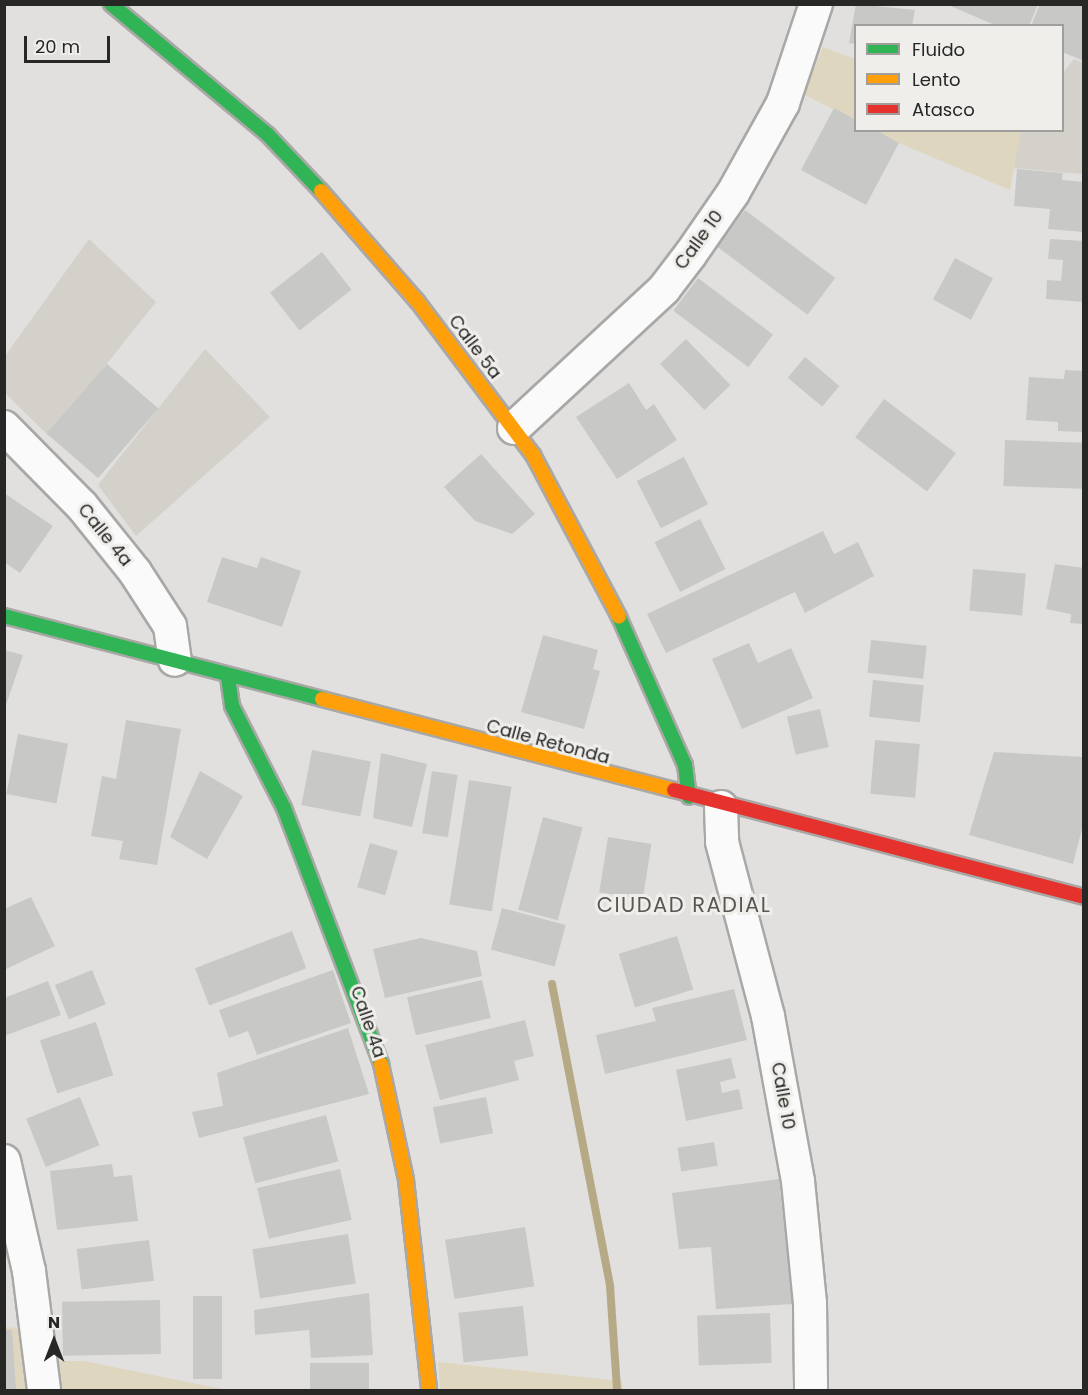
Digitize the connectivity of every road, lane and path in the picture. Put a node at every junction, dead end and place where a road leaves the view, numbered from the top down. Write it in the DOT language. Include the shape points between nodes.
graph roads {
  1 [pos="111,4"];
  2 [pos="816,4"];
  3 [pos="4,427"];
  4 [pos="514,428"];
  5 [pos="4,616"];
  6 [pos="175,660"];
  7 [pos="228,677"];
  8 [pos="689,797"];
  9 [pos="721,807"];
  10 [pos="1083,897"];
  11 [pos="4,1161"];
  12 [pos="44,1390"];
  13 [pos="429,1390"];
  14 [pos="811,1390"];
  1 -- 4 [label="street, Calle 5a" via="268,135 330,200"];
  2 -- 4 [label="street, Calle 10" via="783,103 733,193 690,255 664,289"];
  3 -- 6 [label="street, Calle 4a" via="82,506 135,572 170,626"];
  4 -- 8 [label="street, Calle 5a" via="609,595 685,765"];
  5 -- 6 [label="street, Calle Retonda"];
  6 -- 7 [label="street, Calle Retonda"];
  7 -- 8 [label="street, Calle Retonda"];
  7 -- 13 [label="street, Calle 4a" via="232,706 284,808 378,1048 405,1180"];
  8 -- 9 [label="street, Calle Retonda"];
  9 -- 10 [label="street, Calle Retonda"];
  9 -- 14 [label="street, Calle 10" via="722,842 768,1016 798,1181 810,1303"];
  11 -- 12 [label="street" via="29,1271"];
}
